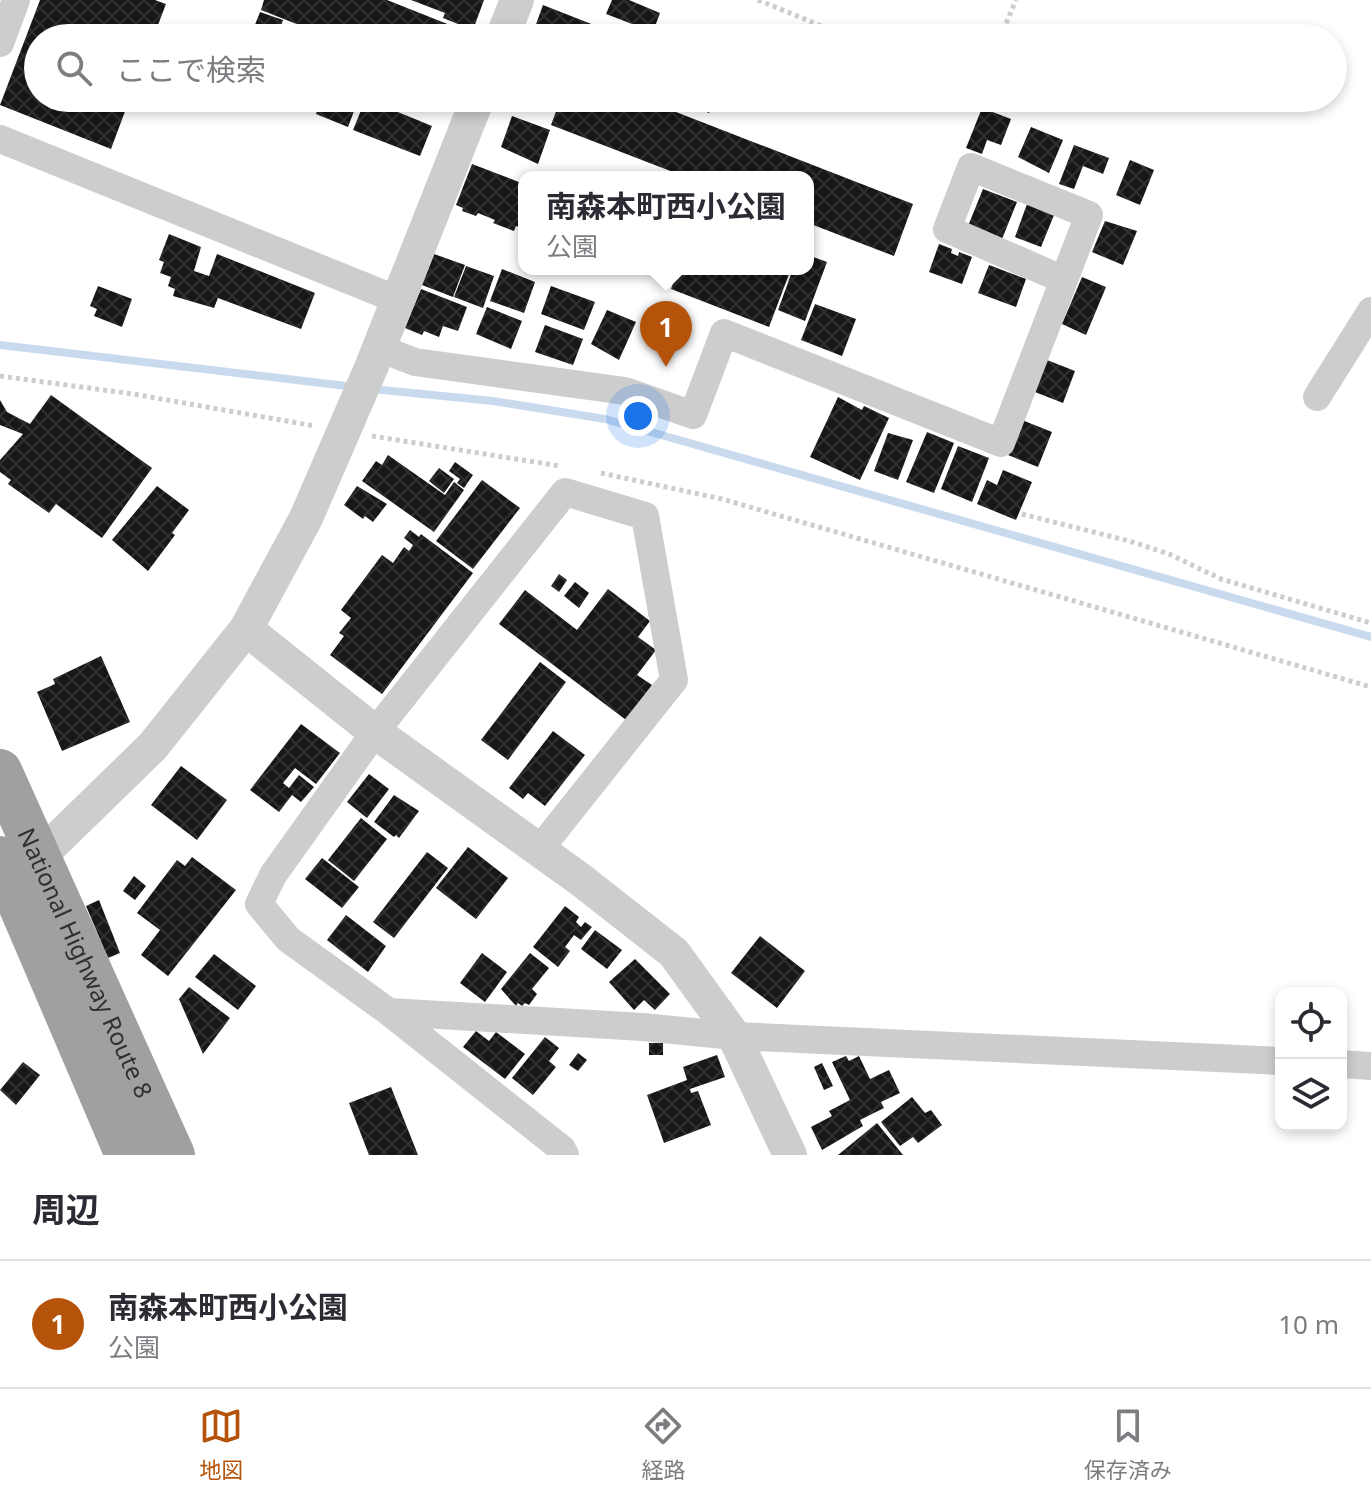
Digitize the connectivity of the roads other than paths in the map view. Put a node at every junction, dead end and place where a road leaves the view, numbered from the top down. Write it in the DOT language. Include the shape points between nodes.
graph roads {
  1 [pos="16,0"];
  2 [pos="517,0"];
  3 [pos="508,24"];
  4 [pos="0,43"];
  5 [pos="472,112"];
  6 [pos="0,139"];
  7 [pos="1064,280"];
  8 [pos="398,300"];
  9 [pos="1371,311"];
  10 [pos="370,371"];
  11 [pos="1317,397"];
  12 [pos="246,629"];
  13 [pos="375,732"];
  14 [pos="0,771"];
  15 [pos="539,850"];
  16 [pos="12,870"];
  17 [pos="389,1012"];
  18 [pos="734,1036"];
  19 [pos="1275,1061"];
  20 [pos="1347,1064"];
  21 [pos="1371,1066"];
  22 [pos="127,1155"];
  23 [pos="173,1155"];
  24 [pos="565,1155"];
  25 [pos="790,1155"];
  1 -- 4 [label="street"];
  2 -- 3 [label="street"];
  5 -- 8 [label="street"];
  6 -- 8 [label="street"];
  7 -- 7 [label="street" via="1089,215 971,167 947,229"];
  7 -- 10 [label="street" via="1001,443 724,333 693,415 625,391 415,362"];
  8 -- 10 [label="street"];
  9 -- 11 [label="street"];
  10 -- 12 [label="street" via="306,518"];
  12 -- 13 [label="street"];
  12 -- 16 [label="street" via="153,746"];
  13 -- 15 [label="street"];
  13 -- 15 [label="street" via="565,492 645,516 674,680"];
  13 -- 17 [label="street" via="273,875 259,904 288,939"];
  14 -- 16 [label="highway, National Highway Route 8"];
  15 -- 18 [label="street" via="674,953"];
  16 -- 22 [label="highway, National Highway Route 8"];
  16 -- 23 [label="highway, National Highway Route 8"];
  17 -- 18 [label="street"];
  17 -- 24 [label="street"];
  18 -- 19 [label="street"];
  18 -- 25 [label="street"];
  20 -- 21 [label="street"];
}
